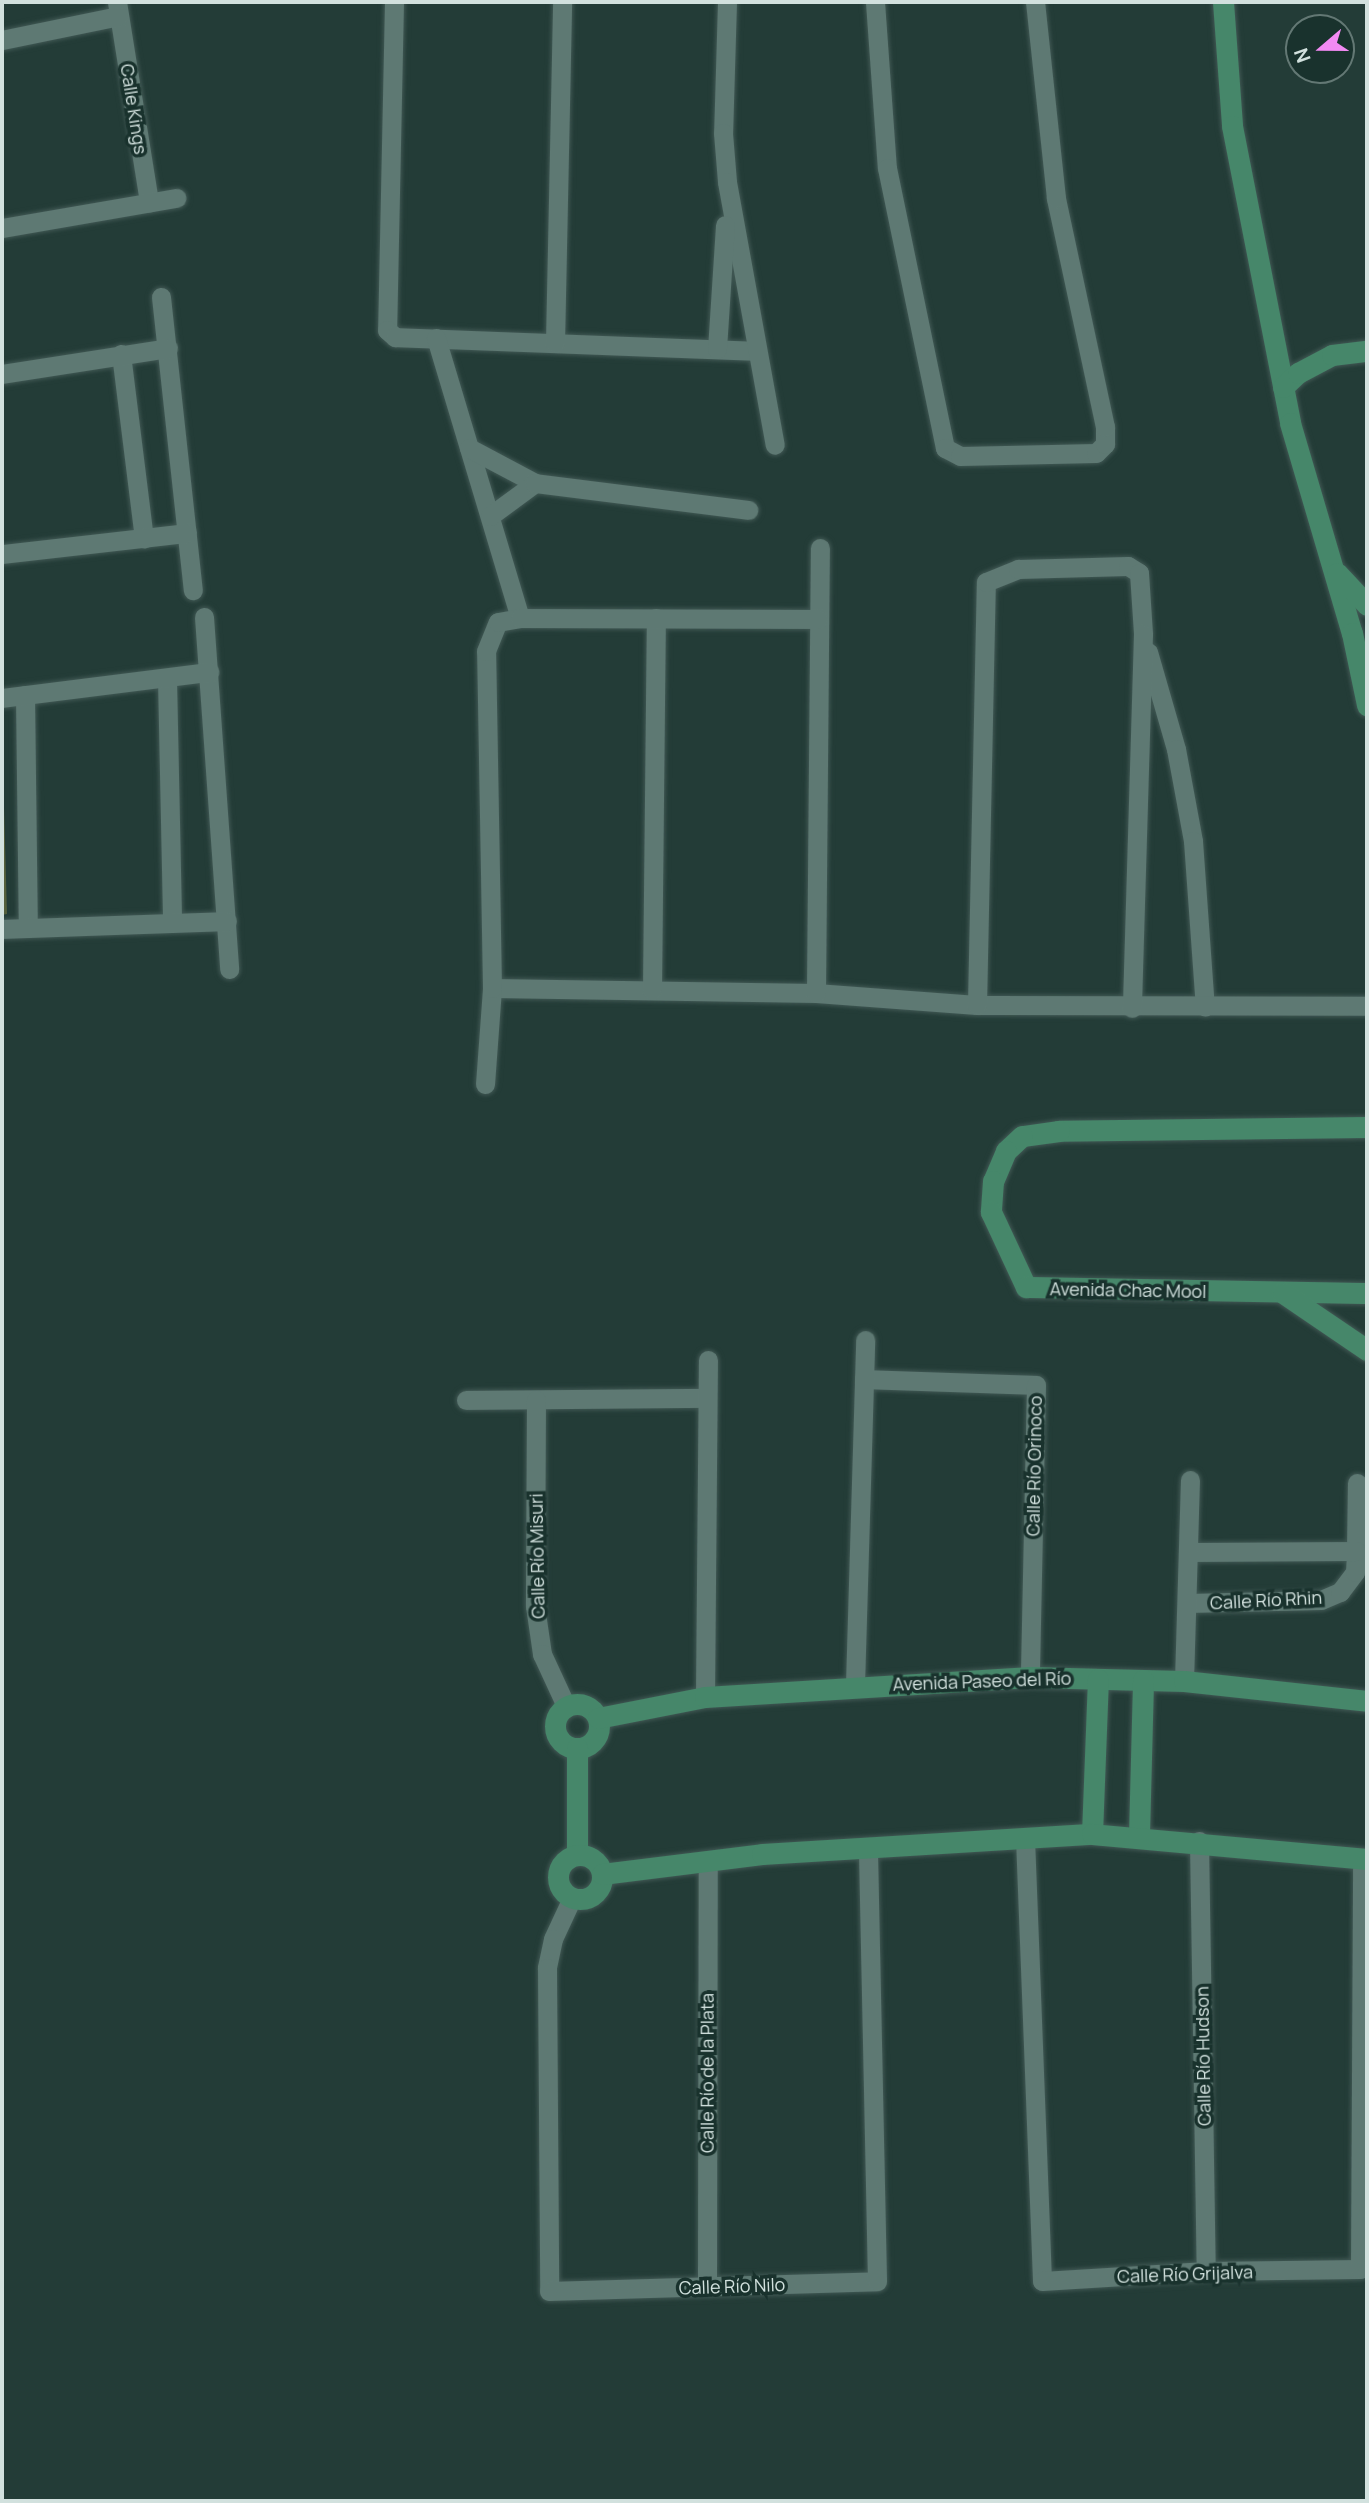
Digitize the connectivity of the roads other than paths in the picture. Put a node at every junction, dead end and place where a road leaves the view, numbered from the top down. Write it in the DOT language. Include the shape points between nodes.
graph roads {
  1 [pos="394,2"];
  2 [pos="562,2"];
  3 [pos="727,2"];
  4 [pos="875,2"];
  5 [pos="1035,2"];
  6 [pos="1223,2"];
  7 [pos="118,9"];
  8 [pos="2,40"];
  9 [pos="727,181"];
  10 [pos="176,198"];
  11 [pos="149,202"];
  12 [pos="2,228"];
  13 [pos="161,298"];
  14 [pos="436,338"];
  15 [pos="555,343"];
  16 [pos="167,348"];
  17 [pos="716,349"];
  18 [pos="757,351"];
  19 [pos="1367,351"];
  20 [pos="121,354"];
  21 [pos="2,374"];
  22 [pos="1283,387"];
  23 [pos="775,445"];
  24 [pos="469,448"];
  25 [pos="535,483"];
  26 [pos="748,510"];
  27 [pos="489,516"];
  28 [pos="187,533"];
  29 [pos="144,539"];
  30 [pos="820,548"];
  31 [pos="2,554"];
  32 [pos="1331,566"];
  33 [pos="193,590"];
  34 [pos="1367,605"];
  35 [pos="204,617"];
  36 [pos="520,618"];
  37 [pos="656,618"];
  38 [pos="818,619"];
  39 [pos="1143,634"];
  40 [pos="209,673"];
  41 [pos="167,678"];
  42 [pos="25,695"];
  43 [pos="2,698"];
  44 [pos="1367,705"];
  45 [pos="228,921"];
  46 [pos="172,923"];
  47 [pos="28,928"];
  48 [pos="2,929"];
  49 [pos="229,969"];
  50 [pos="492,988"];
  51 [pos="652,990"];
  52 [pos="816,993"];
  53 [pos="977,1005"];
  54 [pos="1367,1006"];
  55 [pos="1205,1007"];
  56 [pos="1132,1008"];
  57 [pos="485,1084"];
  58 [pos="1367,1127"];
  59 [pos="1283,1293"];
  60 [pos="1367,1293"];
  61 [pos="865,1340"];
  62 [pos="1367,1350"];
  63 [pos="708,1360"];
  64 [pos="864,1379"];
  65 [pos="705,1398"];
  66 [pos="536,1399"];
  67 [pos="466,1400"];
  68 [pos="1191,1480"];
  69 [pos="1357,1483"];
  70 [pos="1356,1551"];
  71 [pos="1188,1552"];
  72 [pos="1186,1603"];
  73 [pos="1030,1677"];
  74 [pos="1098,1679"];
  75 [pos="1143,1680"];
  76 [pos="1184,1681"];
  77 [pos="855,1685"];
  78 [pos="705,1697"];
  79 [pos="1367,1700"];
  80 [pos="566,1706"];
  81 [pos="598,1718"];
  82 [pos="577,1748"];
  83 [pos="1092,1833"];
  84 [pos="1139,1835"];
  85 [pos="1025,1838"];
  86 [pos="1199,1841"];
  87 [pos="868,1847"];
  88 [pos="577,1855"];
  89 [pos="1364,1858"];
  90 [pos="708,1861"];
  91 [pos="602,1874"];
  92 [pos="572,1898"];
  93 [pos="1206,2271"];
  94 [pos="706,2286"];
  1 -- 14 [label="street" via="384,319 395,337"];
  2 -- 15 [label="street"];
  3 -- 9 [label="street" via="723,133"];
  4 -- 5 [label="street" via="887,168 944,448 960,456 1096,453 1105,444 1105,427 1056,198"];
  6 -- 22 [label="street" via="1232,126"];
  7 -- 8 [label="street, Calle Kings"];
  7 -- 11 [label="street, Calle Kings"];
  9 -- 17 [label="street"];
  9 -- 18 [label="street"];
  10 -- 11 [label="street"];
  11 -- 12 [label="street"];
  13 -- 16 [label="street"];
  14 -- 15 [label="street"];
  14 -- 24 [label="street"];
  15 -- 17 [label="street"];
  16 -- 20 [label="street"];
  16 -- 28 [label="street"];
  17 -- 18 [label="street"];
  18 -- 23 [label="street"];
  19 -- 22 [label="street" via="1332,355 1298,373"];
  20 -- 21 [label="street"];
  20 -- 29 [label="street"];
  22 -- 32 [label="street"];
  24 -- 25 [label="street"];
  24 -- 27 [label="street"];
  25 -- 26 [label="street"];
  25 -- 27 [label="street"];
  27 -- 36 [label="street"];
  28 -- 29 [label="street"];
  28 -- 33 [label="street"];
  29 -- 31 [label="street"];
  30 -- 38 [label="street"];
  32 -- 34 [label="street"];
  32 -- 44 [label="street"];
  35 -- 40 [label="street"];
  36 -- 37 [label="street"];
  36 -- 50 [label="street" via="498,622 486,651"];
  37 -- 38 [label="street"];
  37 -- 51 [label="street"];
  38 -- 52 [label="street"];
  39 -- 53 [label="street" via="1139,573 1128,566 1018,569 986,582"];
  39 -- 55 [label="street" via="1176,749 1193,841"];
  39 -- 56 [label="street"];
  40 -- 41 [label="street"];
  40 -- 45 [label="street"];
  41 -- 42 [label="street"];
  41 -- 46 [label="street"];
  42 -- 43 [label="street"];
  42 -- 47 [label="street"];
  45 -- 46 [label="street"];
  45 -- 49 [label="street"];
  46 -- 47 [label="street"];
  47 -- 48 [label="street"];
  50 -- 51 [label="street"];
  50 -- 57 [label="street"];
  51 -- 52 [label="street"];
  52 -- 53 [label="street"];
  53 -- 56 [label="street"];
  54 -- 55 [label="street"];
  55 -- 56 [label="street"];
  58 -- 59 [label="street, Avenida Chac Mool" via="1059,1131 1022,1136 1006,1151 991,1212 1026,1287"];
  59 -- 60 [label="street, Avenida Chac Mool"];
  59 -- 62 [label="street"];
  61 -- 64 [label="street"];
  63 -- 65 [label="street"];
  64 -- 73 [label="street, Calle Río Orinoco" via="1036,1385"];
  64 -- 77 [label="street"];
  65 -- 66 [label="street"];
  65 -- 78 [label="street"];
  66 -- 67 [label="street"];
  66 -- 80 [label="street, Calle Río Misuri" via="535,1606 542,1654"];
  68 -- 71 [label="street, Calle Río Rhin"];
  69 -- 70 [label="street, Calle Río Rhin"];
  70 -- 71 [label="street"];
  70 -- 72 [label="street, Calle Río Rhin" via="1355,1572 1340,1592 1321,1600"];
  71 -- 72 [label="street, Calle Río Rhin"];
  72 -- 76 [label="street, Calle Río Rhin"];
  73 -- 74 [label="street, Avenida Paseo del Río"];
  73 -- 77 [label="street, Avenida Paseo del Río"];
  74 -- 75 [label="street, Avenida Paseo del Río"];
  74 -- 83 [label="street"];
  75 -- 76 [label="street, Avenida Paseo del Río"];
  75 -- 84 [label="street"];
  76 -- 79 [label="street, Avenida Paseo del Río"];
  77 -- 78 [label="street, Avenida Paseo del Río"];
  78 -- 81 [label="street, Avenida Paseo del Río"];
  80 -- 81 [label="street" via="584,1705"];
  80 -- 82 [label="street" via="556,1717 555,1732 563,1743"];
  81 -- 82 [label="street" via="595,1739"];
  82 -- 88 [label="street"];
  83 -- 84 [label="street"];
  83 -- 85 [label="street"];
  84 -- 86 [label="street"];
  85 -- 87 [label="street"];
  85 -- 93 [label="street, Calle Río Grijalva" via="1042,2281"];
  86 -- 89 [label="street"];
  86 -- 93 [label="street, Calle Río Hudson"];
  87 -- 90 [label="street"];
  87 -- 94 [label="street, Calle Río Nilo" via="877,2281"];
  88 -- 91 [label="street" via="596,1862"];
  88 -- 92 [label="street" via="564,1862 558,1875 561,1888"];
  89 -- 93 [label="street, Calle Río Grijalva" via="1360,2269"];
  90 -- 91 [label="street"];
  90 -- 94 [label="street, Calle Río de la Plata"];
  91 -- 92 [label="street" via="596,1892 585,1899"];
  92 -- 94 [label="street, Calle Río Nilo" via="553,1939 547,1968 549,2291"];
}
